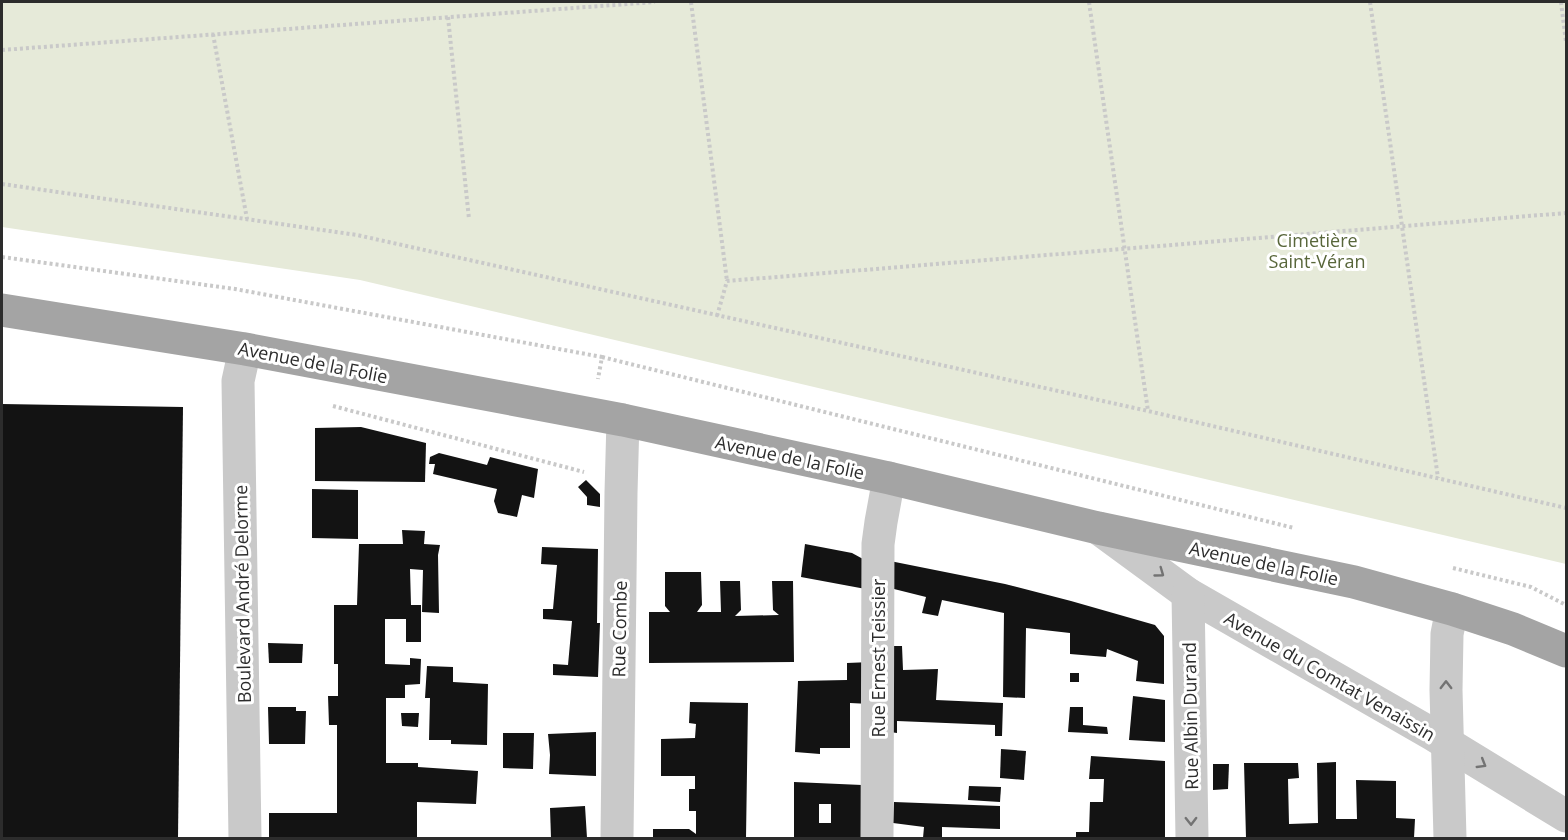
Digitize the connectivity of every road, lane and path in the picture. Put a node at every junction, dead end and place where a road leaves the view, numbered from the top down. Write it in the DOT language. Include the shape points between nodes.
graph roads {
  1 [pos="655,2"];
  2 [pos="691,2"];
  3 [pos="1089,2"];
  4 [pos="1370,2"];
  5 [pos="1561,2"];
  6 [pos="448,17"];
  7 [pos="213,34"];
  8 [pos="1566,42"];
  9 [pos="2,50"];
  10 [pos="2,184"];
  11 [pos="1566,213"];
  12 [pos="247,219"];
  13 [pos="469,219"];
  14 [pos="1402,227"];
  15 [pos="1124,249"];
  16 [pos="727,281"];
  17 [pos="2,310"];
  18 [pos="717,316"];
  19 [pos="245,349"];
  20 [pos="602,357"];
  21 [pos="1148,411"];
  22 [pos="623,420"];
  23 [pos="889,478"];
  24 [pos="1438,478"];
  25 [pos="1566,508"];
  26 [pos="1098,528"];
  27 [pos="1299,530"];
  28 [pos="1449,567"];
  29 [pos="1188,594"];
  30 [pos="1566,604"];
  31 [pos="1452,609"];
  32 [pos="1566,651"];
  33 [pos="1448,744"];
  34 [pos="1566,816"];
  35 [pos="245,838"];
  36 [pos="617,838"];
  37 [pos="878,838"];
  38 [pos="1191,838"];
  39 [pos="1450,838"];
  1 -- 6 [label="path"];
  2 -- 16 [label="path"];
  3 -- 15 [label="path"];
  4 -- 14 [label="path"];
  5 -- 8 [label="path"];
  6 -- 7 [label="path"];
  6 -- 13 [label="path"];
  7 -- 9 [label="path"];
  7 -- 12 [label="path"];
  10 -- 12 [label="path"];
  11 -- 14 [label="path"];
  12 -- 18 [label="path" via="357,235"];
  14 -- 15 [label="path"];
  14 -- 24 [label="path"];
  15 -- 16 [label="path"];
  15 -- 21 [label="path"];
  16 -- 18 [label="path"];
  17 -- 19 [label="main road, Avenue de la Folie"];
  18 -- 21 [label="path"];
  19 -- 22 [label="main road, Avenue de la Folie"];
  19 -- 35 [label="street, Boulevard André Delorme" via="238,381"];
  20 -- 27 [label="path"];
  21 -- 24 [label="path"];
  22 -- 23 [label="main road, Avenue de la Folie"];
  22 -- 36 [label="street, Rue Combe"];
  23 -- 26 [label="main road, Avenue de la Folie"];
  23 -- 37 [label="street, Rue Ernest Teissier" via="878,544"];
  24 -- 25 [label="path"];
  26 -- 29 [label="street, Avenue du Comtat Venaissin, one-way"];
  26 -- 31 [label="main road, Avenue de la Folie" via="1354,582"];
  28 -- 30 [label="path" via="1531,587"];
  29 -- 33 [label="street, Avenue du Comtat Venaissin"];
  29 -- 38 [label="street, Rue Albin Durand, one-way"];
  31 -- 32 [label="main road, Avenue de la Folie"];
  33 -- 31 [label="street, one-way" via="1447,634"];
  33 -- 34 [label="street, Avenue du Comtat Venaissin, one-way"];
  33 -- 39 [label="street"];
}
